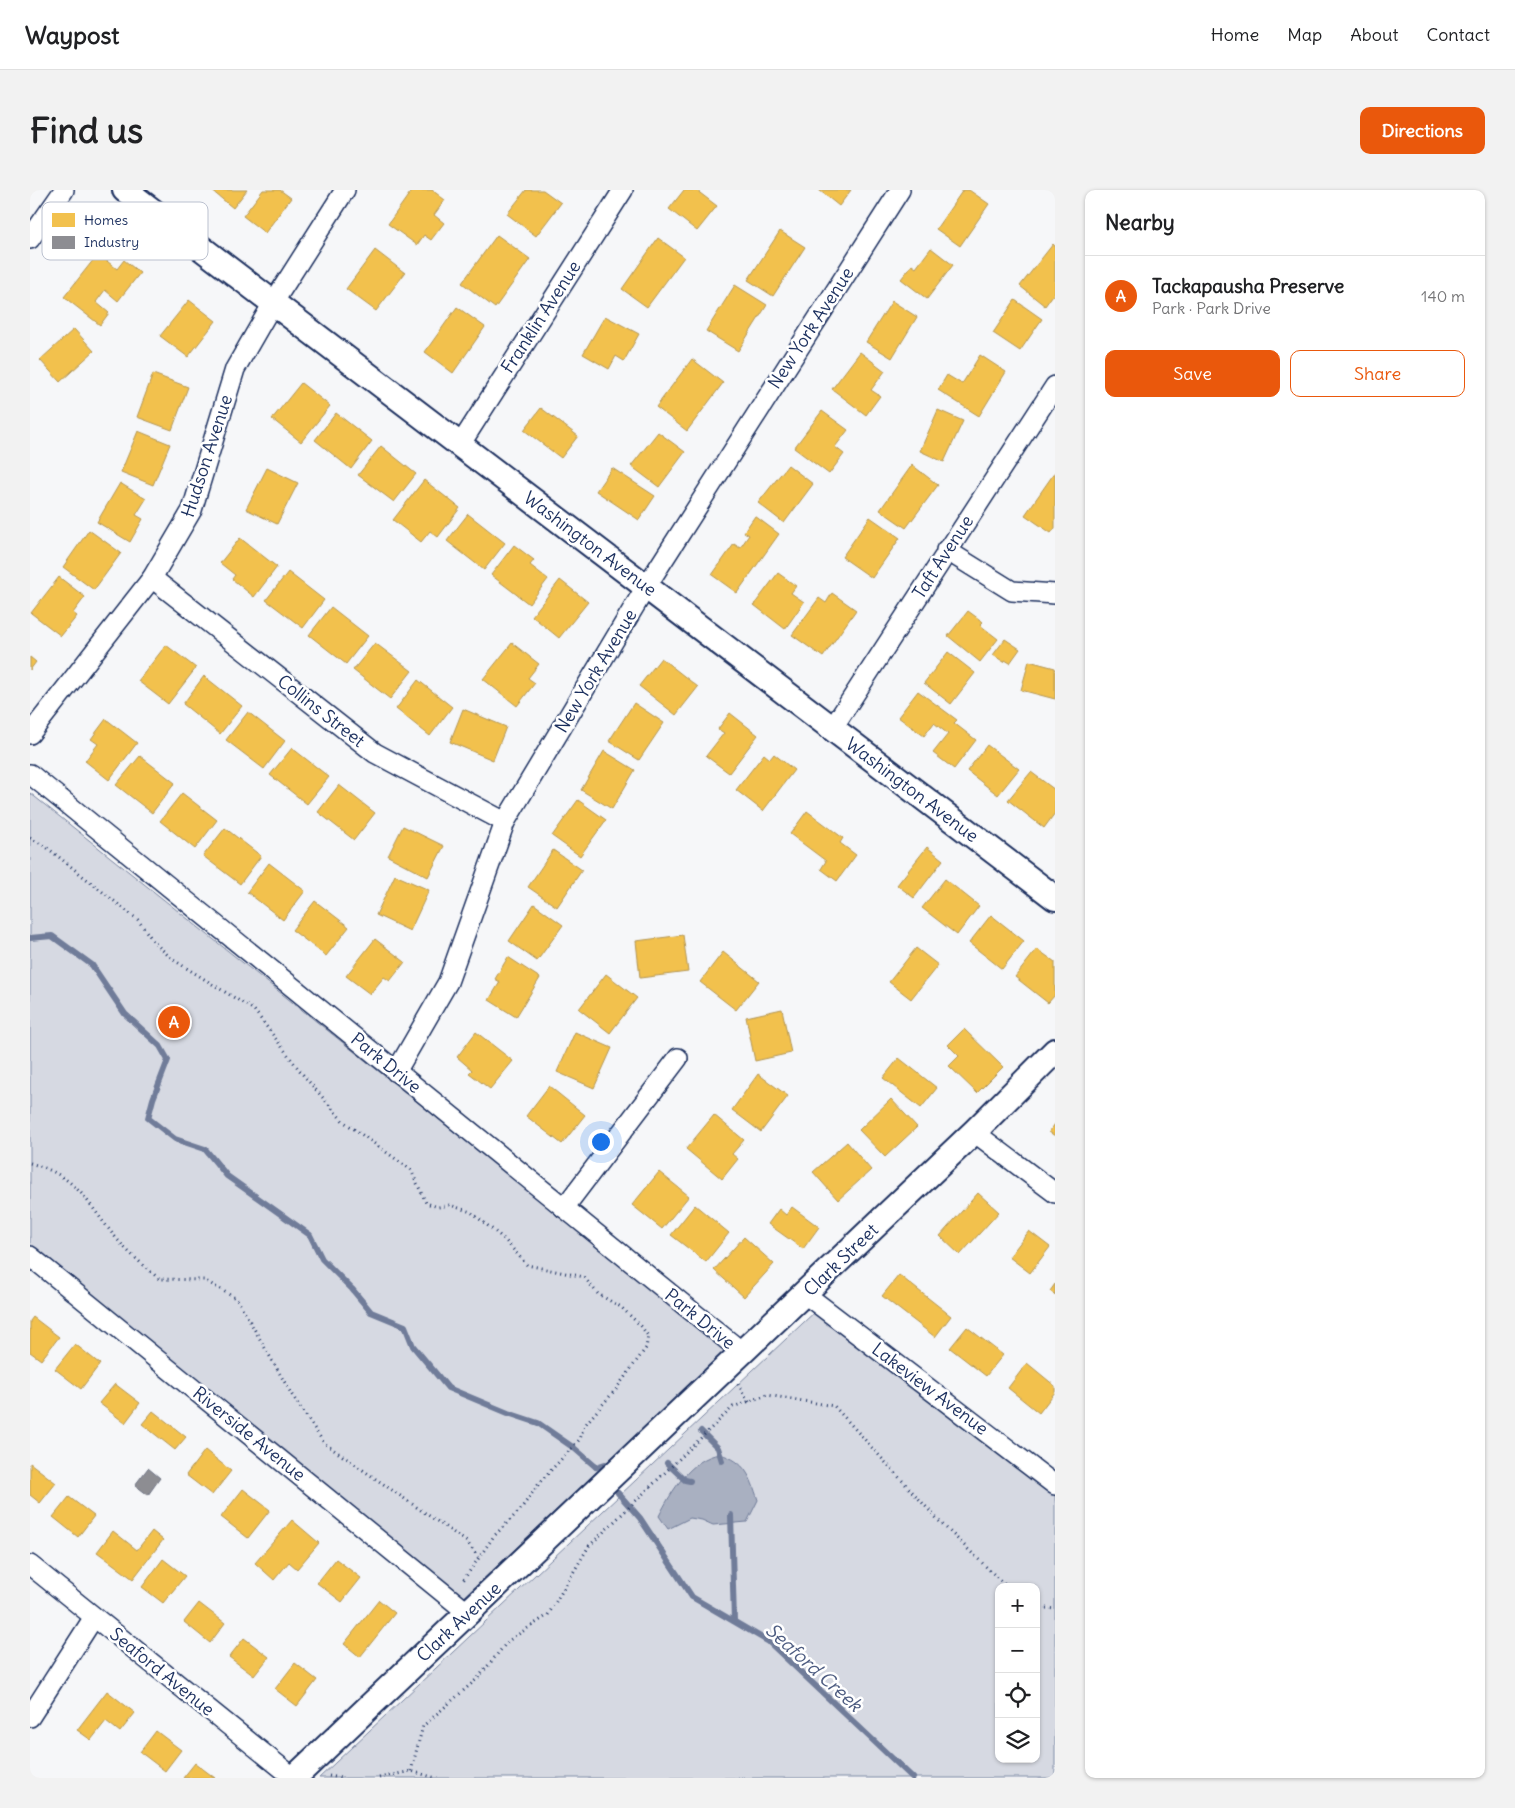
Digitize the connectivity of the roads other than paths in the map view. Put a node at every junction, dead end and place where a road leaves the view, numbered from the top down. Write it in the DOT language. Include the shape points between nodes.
graph roads {
  1 [pos="64,190"];
  2 [pos="125,190"];
  3 [pos="345,190"];
  4 [pos="623,190"];
  5 [pos="900,190"];
  6 [pos="56,202"];
  7 [pos="141,202"];
  8 [pos="42,222"];
  9 [pos="30,239"];
  10 [pos="208,253"];
  11 [pos="273,303"];
  12 [pos="1055,386"];
  13 [pos="460,445"];
  14 [pos="946,550"];
  15 [pos="152,578"];
  16 [pos="646,587"];
  17 [pos="1055,594"];
  18 [pos="832,729"];
  19 [pos="30,734"];
  20 [pos="30,774"];
  21 [pos="505,822"];
  22 [pos="1055,898"];
  23 [pos="1055,1051"];
  24 [pos="678,1058"];
  25 [pos="396,1072"];
  26 [pos="974,1132"];
  27 [pos="1055,1193"];
  28 [pos="564,1208"];
  29 [pos="30,1256"];
  30 [pos="805,1294"];
  31 [pos="742,1352"];
  32 [pos="623,1465"];
  33 [pos="1055,1485"];
  34 [pos="30,1565"];
  35 [pos="468,1613"];
  36 [pos="94,1617"];
  37 [pos="30,1717"];
  38 [pos="294,1778"];
  1 -- 6 [label="street"];
  2 -- 7 [label="street, Washington Avenue"];
  3 -- 11 [label="street, Hudson Avenue"];
  4 -- 13 [label="street, Franklin Avenue"];
  5 -- 16 [label="street, New York Avenue"];
  8 -- 9 [label="street"];
  10 -- 11 [label="street, Washington Avenue"];
  11 -- 13 [label="street, Washington Avenue"];
  11 -- 15 [label="street, Hudson Avenue" via="235,369 192,510"];
  12 -- 14 [label="street, Taft Avenue"];
  13 -- 16 [label="street, Washington Avenue"];
  14 -- 17 [label="street" via="1012,591"];
  14 -- 18 [label="street, Taft Avenue"];
  15 -- 19 [label="street, Hudson Avenue"];
  15 -- 21 [label="street, Collins Street" via="375,753"];
  16 -- 18 [label="street, Washington Avenue"];
  16 -- 21 [label="street, New York Avenue"];
  18 -- 22 [label="street, Washington Avenue"];
  20 -- 25 [label="street, Park Drive"];
  21 -- 25 [label="street, New York Avenue" via="448,982"];
  23 -- 26 [label="street, Clark Street"];
  24 -- 28 [label="street"];
  25 -- 28 [label="street, Park Drive"];
  26 -- 27 [label="street"];
  26 -- 30 [label="street, Clark Street"];
  28 -- 31 [label="street, Park Drive"];
  29 -- 35 [label="street, Riverside Avenue"];
  30 -- 31 [label="street, Clark Street"];
  30 -- 33 [label="street, Lakeview Avenue"];
  31 -- 32 [label="street, Clark Street"];
  32 -- 35 [label="street, Clark Avenue"];
  34 -- 36 [label="street, Seaford Avenue"];
  35 -- 38 [label="street, Clark Avenue"];
  36 -- 37 [label="street"];
  36 -- 38 [label="street, Seaford Avenue"];
}
